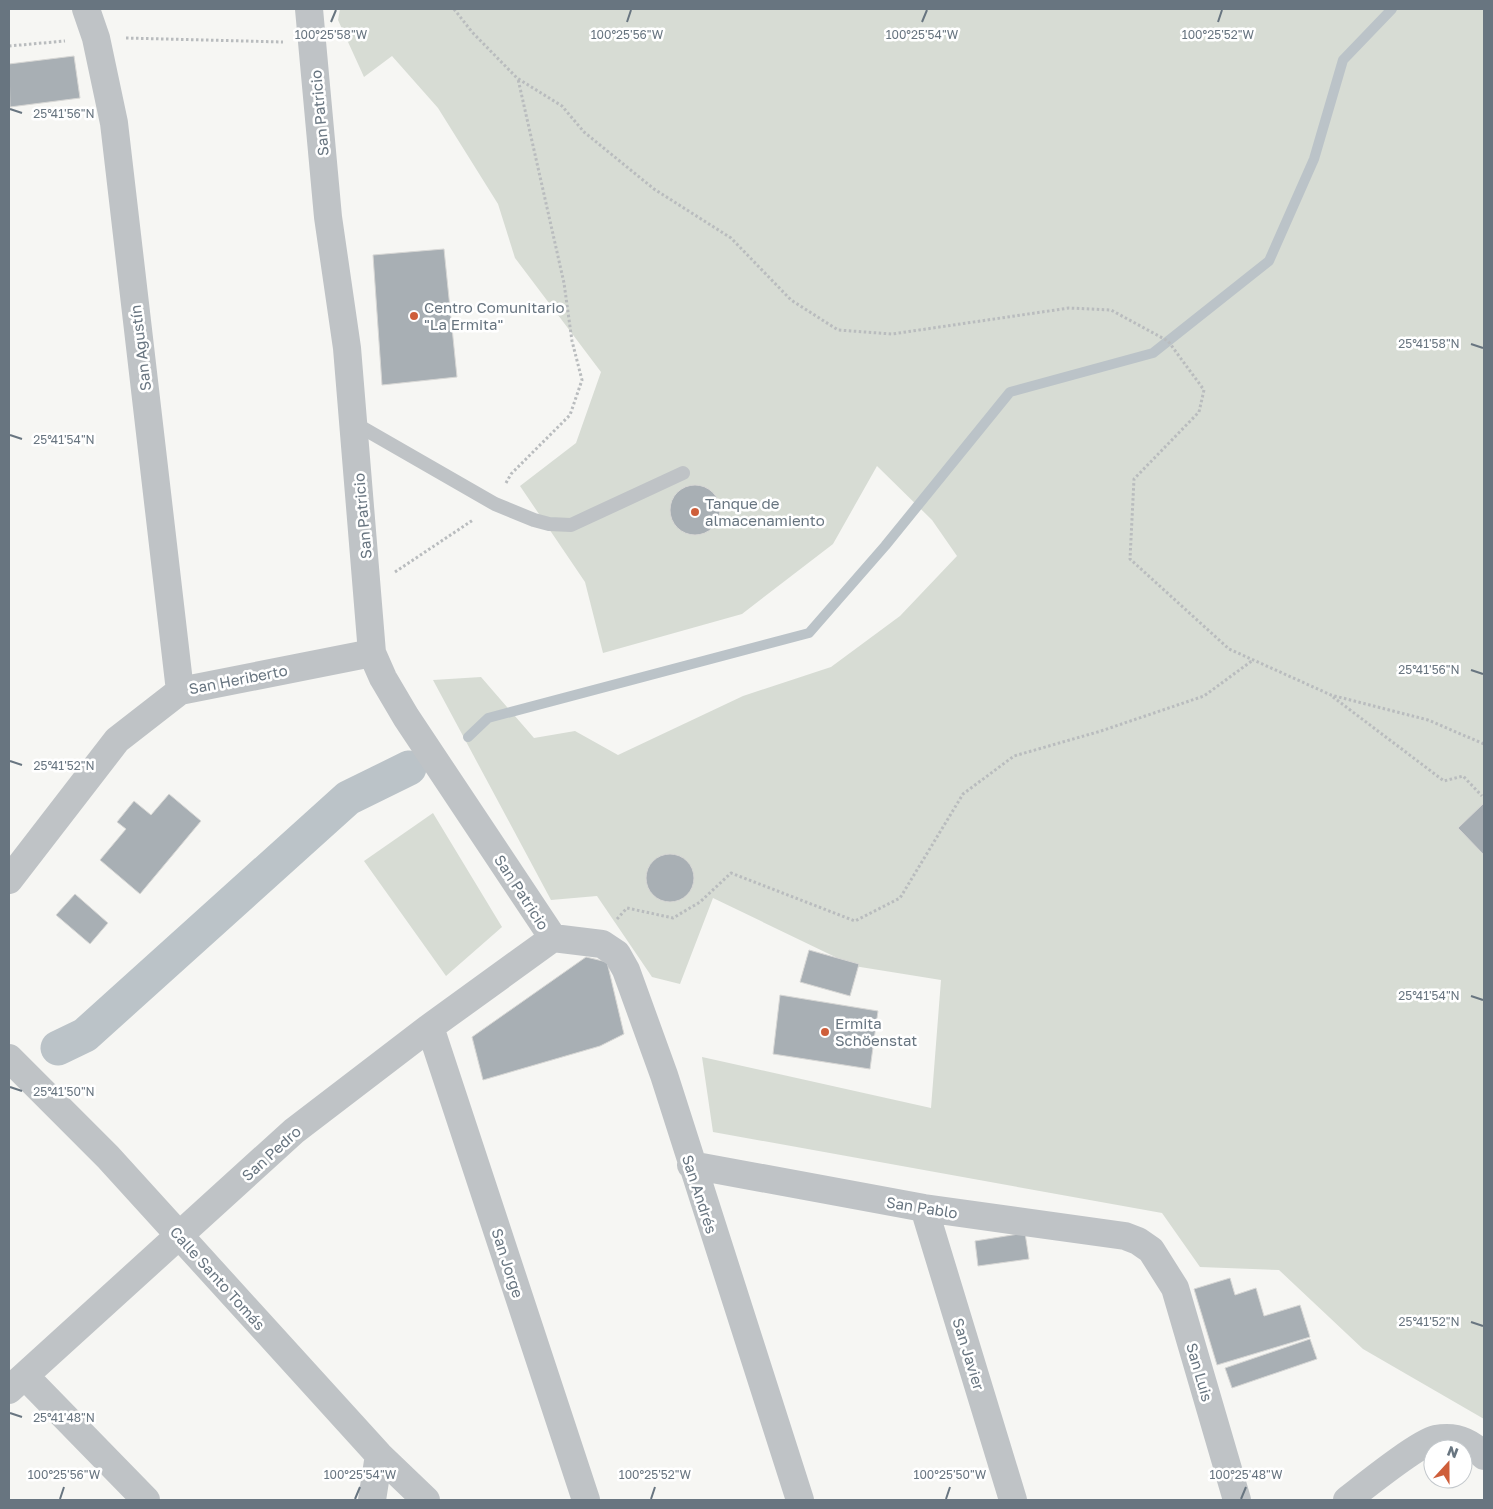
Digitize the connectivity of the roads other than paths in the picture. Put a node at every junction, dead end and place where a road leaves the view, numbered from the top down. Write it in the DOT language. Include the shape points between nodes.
graph roads {
  1 [pos="86,9"];
  2 [pos="309,9"];
  3 [pos="354,423"];
  4 [pos="683,473"];
  5 [pos="372,653"];
  6 [pos="180,691"];
  7 [pos="9,880"];
  8 [pos="552,938"];
  9 [pos="430,1027"];
  10 [pos="9,1058"];
  11 [pos="691,1165"];
  12 [pos="924,1208"];
  13 [pos="180,1237"];
  14 [pos="1151,1250"];
  15 [pos="17,1383"];
  16 [pos="1479,1450"];
  17 [pos="379,1455"];
  18 [pos="146,1500"];
  19 [pos="372,1500"];
  20 [pos="426,1500"];
  21 [pos="586,1500"];
  22 [pos="800,1500"];
  23 [pos="1014,1500"];
  24 [pos="1237,1500"];
  25 [pos="1347,1500"];
  1 -- 6 [label="street, San Agustín" via="96,38 114,123"];
  2 -- 3 [label="street, San Patricio" via="328,217"];
  3 -- 4 [label="lane" via="496,504 549,524 571,525"];
  3 -- 5 [label="street, San Patricio"];
  5 -- 6 [label="street, San Heriberto"];
  5 -- 8 [label="street, San Patricio" via="406,717"];
  6 -- 7 [label="street, San Heriberto" via="117,740"];
  8 -- 9 [label="street, San Pedro"];
  8 -- 11 [label="street, San Andrés" via="602,944 617,954 626,970 661,1066"];
  9 -- 13 [label="street, San Pedro" via="294,1132"];
  9 -- 21 [label="street, San Jorge"];
  10 -- 13 [label="street, Calle Santo Tomás" via="108,1158"];
  11 -- 12 [label="street, San Pablo"];
  11 -- 22 [label="street, San Andrés"];
  12 -- 14 [label="street, San Pablo" via="1119,1235 1138,1241"];
  12 -- 23 [label="street, San Javier"];
  13 -- 15 [label="street, San Pedro"];
  13 -- 17 [label="street, Calle Santo Tomás"];
  14 -- 24 [label="street, San Luis" via="1175,1288"];
  15 -- 18 [label="street"];
  16 -- 25 [label="street" via="1452,1438 1435,1439"];
  17 -- 19 [label="street"];
  17 -- 20 [label="street, Calle Santo Tomás"];
}
